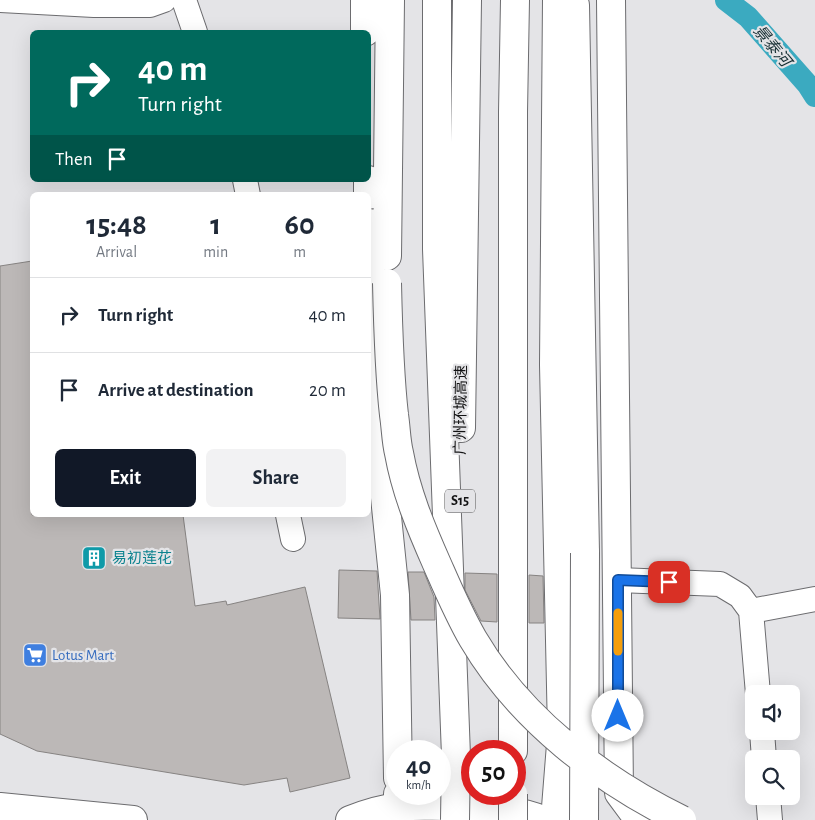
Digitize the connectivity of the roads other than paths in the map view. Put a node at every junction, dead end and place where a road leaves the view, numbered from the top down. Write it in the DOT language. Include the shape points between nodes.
graph roads {
  1 [pos="0,0"];
  2 [pos="164,0"];
  3 [pos="184,0"];
  4 [pos="365,0"];
  5 [pos="390,0"];
  6 [pos="437,0"];
  7 [pos="467,0"];
  8 [pos="515,0"];
  9 [pos="557,0"];
  10 [pos="575,0"];
  11 [pos="611,0"];
  12 [pos="194,30"];
  13 [pos="365,30"];
  14 [pos="371,332"];
  15 [pos="288,517"];
  16 [pos="293,539"];
  17 [pos="618,580"];
  18 [pos="815,600"];
  19 [pos="751,611"];
  20 [pos="757,685"];
  21 [pos="562,732"];
  22 [pos="397,740"];
  23 [pos="513,740"];
  24 [pos="456,756"];
  25 [pos="619,793"];
  26 [pos="387,805"];
  27 [pos="451,805"];
  28 [pos="513,805"];
  29 [pos="769,805"];
  30 [pos="0,808"];
  31 [pos="94,820"];
  32 [pos="133,820"];
  33 [pos="350,820"];
  34 [pos="455,820"];
  35 [pos="513,820"];
  36 [pos="543,820"];
  37 [pos="555,820"];
  38 [pos="584,820"];
  39 [pos="640,820"];
  40 [pos="656,820"];
  41 [pos="682,820"];
  42 [pos="770,820"];
  1 -- 2 [label="street" via="94,5 150,5"];
  3 -- 12 [label="street"];
  4 -- 13 [label="main road"];
  5 -- 41 [label="main road, bridge" via="389,368 398,452 424,539 473,639 522,703 557,737 608,778 652,806"];
  6 -- 24 [label="main road, bridge" via="437,249"];
  7 -- 24 [label="main road, 广州环城高速 / S15, bridge"];
  8 -- 23 [label="main road"];
  9 -- 21 [label="main road" via="554,375"];
  10 -- 38 [label="main road, bridge" via="584,553"];
  11 -- 17 [label="main road"];
  14 -- 22 [label="main road" via="395,595"];
  15 -- 16 [label="street"];
  17 -- 19 [label="street" via="720,584 740,596"];
  17 -- 25 [label="main road"];
  18 -- 19 [label="street"];
  19 -- 20 [label="street"];
  21 -- 25 [label="main road" via="582,762"];
  21 -- 37 [label="main road"];
  24 -- 34 [label="main road, 广州环城高速 / S15, bridge"];
  25 -- 39 [label="main road"];
  25 -- 40 [label="main road"];
  26 -- 33 [label="main road"];
  27 -- 36 [label="main road" via="501,809"];
  28 -- 35 [label="main road, bridge"];
  29 -- 42 [label="street"];
  30 -- 31 [label="main road"];
  30 -- 32 [label="main road"];
}
